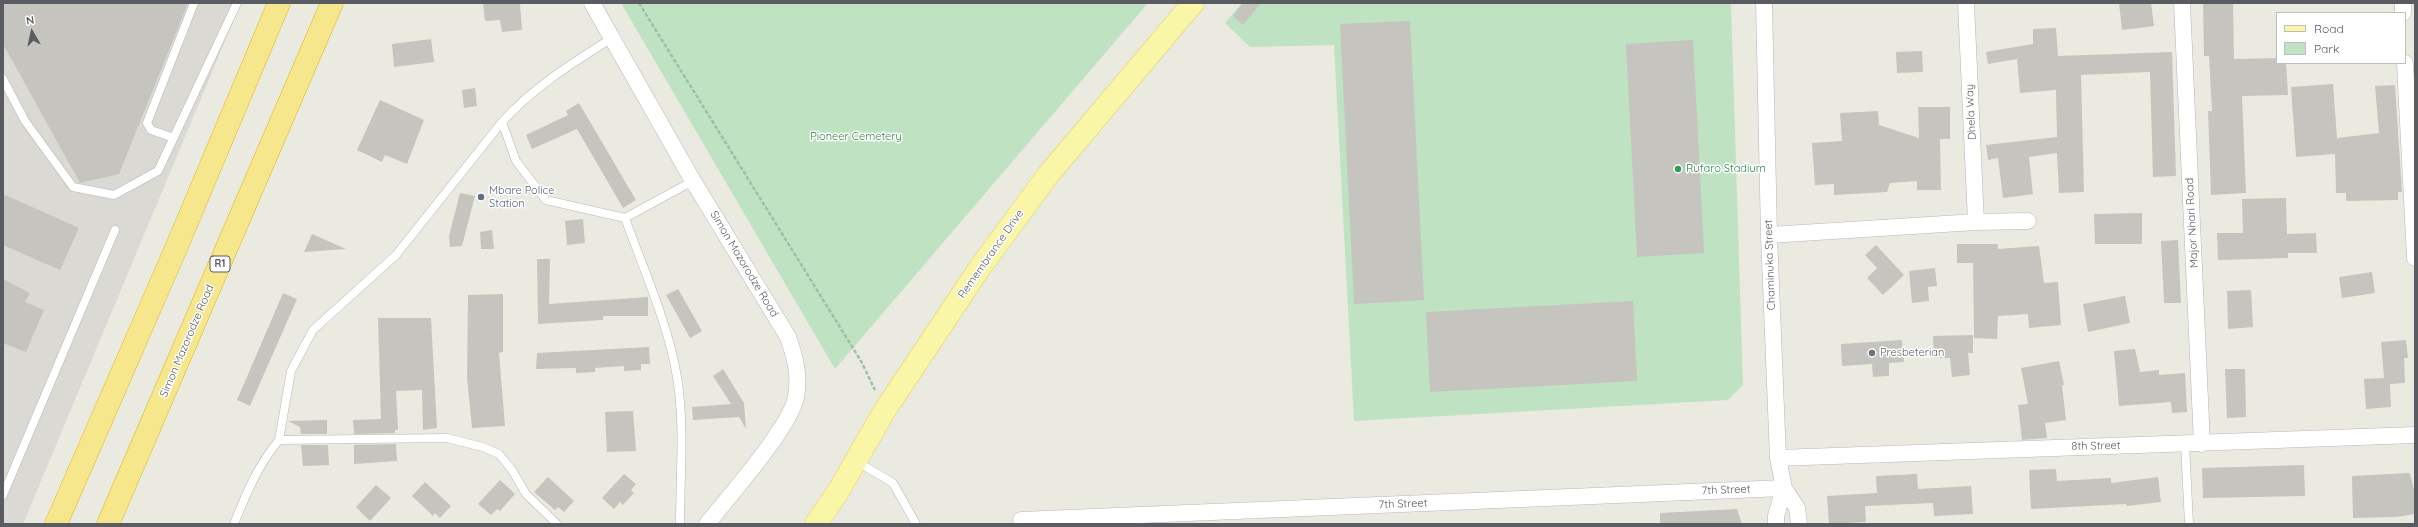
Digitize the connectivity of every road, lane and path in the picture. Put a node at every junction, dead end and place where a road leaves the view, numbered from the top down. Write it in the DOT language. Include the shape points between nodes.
graph roads {
  1 [pos="194,3"];
  2 [pos="237,3"];
  3 [pos="279,3"];
  4 [pos="332,3"];
  5 [pos="592,3"];
  6 [pos="639,3"];
  7 [pos="1193,3"];
  8 [pos="1764,3"];
  9 [pos="1966,3"];
  10 [pos="2182,3"];
  11 [pos="612,38"];
  12 [pos="2405,64"];
  13 [pos="3,79"];
  14 [pos="2410,94"];
  15 [pos="502,122"];
  16 [pos="174,138"];
  17 [pos="693,181"];
  18 [pos="625,218"];
  19 [pos="2028,221"];
  20 [pos="1976,222"];
  21 [pos="115,230"];
  22 [pos="1769,236"];
  23 [pos="2415,258"];
  24 [pos="885,410"];
  25 [pos="2415,435"];
  26 [pos="279,440"];
  27 [pos="2184,444"];
  28 [pos="2202,444"];
  29 [pos="1778,458"];
  30 [pos="856,461"];
  31 [pos="1784,488"];
  32 [pos="838,490"];
  33 [pos="3,495"];
  34 [pos="1021,520"];
  35 [pos="56,524"];
  36 [pos="108,524"];
  37 [pos="234,524"];
  38 [pos="557,524"];
  39 [pos="680,524"];
  40 [pos="707,524"];
  41 [pos="816,524"];
  42 [pos="835,524"];
  43 [pos="916,524"];
  44 [pos="1776,524"];
  45 [pos="1799,524"];
  46 [pos="2189,524"];
  1 -- 16 [label="lane" via="146,123 151,130"];
  2 -- 16 [label="lane"];
  3 -- 35 [label="highway"];
  4 -- 36 [label="highway, Simon Mazorodze Road / R1"];
  5 -- 11 [label="street, Simon Mazorodze Road"];
  6 -- 24 [label="path" via="861,361"];
  7 -- 24 [label="main road, Remembrance Drive" via="1048,174 979,269"];
  8 -- 22 [label="street, Chaminuka Street"];
  9 -- 20 [label="street, Dhela Way"];
  10 -- 28 [label="street, Major Nhari Road"];
  11 -- 15 [label="lane" via="548,78 522,100"];
  11 -- 17 [label="street, Simon Mazorodze Road"];
  12 -- 14 [label="street"];
  13 -- 16 [label="lane" via="25,121 73,187 114,195 158,171"];
  14 -- 23 [label="street"];
  15 -- 18 [label="lane" via="516,161 546,200"];
  15 -- 26 [label="lane" via="396,255 313,330 291,371"];
  17 -- 18 [label="lane"];
  17 -- 40 [label="street, Simon Mazorodze Road" via="788,337 795,356 798,376 796,398 787,421"];
  18 -- 39 [label="lane" via="670,345 677,378 680,410"];
  19 -- 20 [label="street"];
  20 -- 22 [label="street"];
  21 -- 33 [label="lane"];
  22 -- 29 [label="street, Chaminuka Street"];
  24 -- 30 [label="main road, Remembrance Drive"];
  25 -- 28 [label="street, 8th Street"];
  26 -- 37 [label="lane" via="265,457 254,477"];
  26 -- 38 [label="lane" via="447,438 483,447 499,454 526,494"];
  27 -- 28 [label="street, 8th Street"];
  27 -- 29 [label="street, 8th Street"];
  27 -- 46 [label="lane"];
  29 -- 31 [label="street, Chaminuka Street"];
  30 -- 32 [label="main road, Remembrance Drive"];
  30 -- 43 [label="lane" via="893,483"];
  31 -- 34 [label="street, 7th Street"];
  31 -- 44 [label="street, Chaminuka Street"];
  31 -- 45 [label="street" via="1796,508"];
  32 -- 41 [label="main road, Remembrance Drive"];
  32 -- 42 [label="main road"];
}
